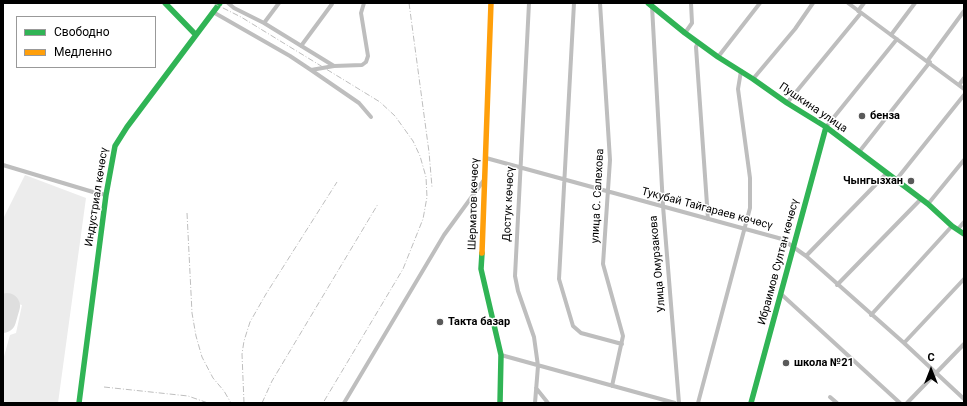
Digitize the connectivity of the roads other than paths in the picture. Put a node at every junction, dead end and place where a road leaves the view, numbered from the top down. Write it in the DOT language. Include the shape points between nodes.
graph roads {
  1 [pos="166,3"];
  2 [pos="220,3"];
  3 [pos="228,3"];
  4 [pos="279,3"];
  5 [pos="364,3"];
  6 [pos="491,3"];
  7 [pos="529,3"];
  8 [pos="574,3"];
  9 [pos="600,3"];
  10 [pos="691,3"];
  11 [pos="760,3"];
  12 [pos="813,3"];
  13 [pos="848,3"];
  14 [pos="864,3"];
  15 [pos="915,3"];
  16 [pos="332,4"];
  17 [pos="650,4"];
  18 [pos="964,11"];
  19 [pos="213,12"];
  20 [pos="860,12"];
  21 [pos="264,23"];
  22 [pos="685,33"];
  23 [pos="196,35"];
  24 [pos="891,35"];
  25 [pos="897,39"];
  26 [pos="698,42"];
  27 [pos="301,46"];
  28 [pos="718,57"];
  29 [pos="929,61"];
  30 [pos="334,66"];
  31 [pos="311,70"];
  32 [pos="741,71"];
  33 [pos="964,78"];
  34 [pos="753,79"];
  35 [pos="959,85"];
  36 [pos="964,89"];
  37 [pos="964,95"];
  38 [pos="787,103"];
  39 [pos="371,117"];
  40 [pos="826,126"];
  41 [pos="859,152"];
  42 [pos="486,158"];
  43 [pos="964,160"];
  44 [pos="3,165"];
  45 [pos="520,167"];
  46 [pos="887,173"];
  47 [pos="564,179"];
  48 [pos="484,180"];
  49 [pos="896,180"];
  50 [pos="608,192"];
  51 [pos="106,195"];
  52 [pos="920,199"];
  53 [pos="928,204"];
  54 [pos="663,206"];
  55 [pos="708,219"];
  56 [pos="964,222"];
  57 [pos="952,226"];
  58 [pos="744,228"];
  59 [pos="958,229"];
  60 [pos="964,234"];
  61 [pos="793,246"];
  62 [pos="806,256"];
  63 [pos="964,279"];
  64 [pos="837,285"];
  65 [pos="781,294"];
  66 [pos="871,315"];
  67 [pos="622,344"];
  68 [pos="904,344"];
  69 [pos="964,344"];
  70 [pos="501,355"];
  71 [pos="538,366"];
  72 [pos="937,373"];
  73 [pos="612,386"];
  74 [pos="536,388"];
  75 [pos="830,397"];
  76 [pos="964,399"];
  77 [pos="78,403"];
  78 [pos="344,403"];
  79 [pos="500,403"];
  80 [pos="535,403"];
  81 [pos="548,403"];
  82 [pos="675,403"];
  83 [pos="679,403"];
  84 [pos="698,403"];
  85 [pos="751,403"];
  86 [pos="837,403"];
  87 [pos="900,403"];
  88 [pos="907,403"];
  1 -- 23 [label="main road"];
  2 -- 19 [label="main road, Индустриал көчөсү"];
  3 -- 21 [label="street"];
  4 -- 21 [label="street"];
  5 -- 30 [label="street" via="361,13 368,56 366,62 362,65"];
  6 -- 42 [label="main road, Шерматов көчөсү"];
  7 -- 45 [label="street, Достук көчөсү"];
  8 -- 47 [label="street"];
  9 -- 50 [label="street, улица С. Салехова" via="610,160"];
  10 -- 22 [label="street" via="692,23"];
  11 -- 28 [label="street"];
  12 -- 34 [label="street"];
  13 -- 20 [label="street"];
  14 -- 20 [label="street"];
  15 -- 24 [label="street"];
  16 -- 27 [label="street"];
  17 -- 22 [label="main road, Пушкина улица"];
  17 -- 54 [label="street, Улица Омурзакова"];
  18 -- 29 [label="street"];
  19 -- 23 [label="main road, Индустриал көчөсү"];
  19 -- 31 [label="street"];
  20 -- 24 [label="street"];
  20 -- 38 [label="street"];
  21 -- 27 [label="street"];
  22 -- 26 [label="main road, Пушкина улица"];
  23 -- 51 [label="main road, Индустриал көчөсү" via="118,139"];
  24 -- 25 [label="street"];
  25 -- 29 [label="street"];
  25 -- 40 [label="street"];
  26 -- 28 [label="main road, Пушкина улица"];
  26 -- 55 [label="street" via="696,47"];
  27 -- 30 [label="street"];
  28 -- 32 [label="main road, Пушкина улица"];
  29 -- 35 [label="street"];
  29 -- 41 [label="street"];
  30 -- 31 [label="street"];
  31 -- 39 [label="street" via="359,103"];
  32 -- 34 [label="main road, Пушкина улица"];
  32 -- 58 [label="street" via="738,89 750,178 750,208"];
  33 -- 35 [label="street"];
  34 -- 38 [label="main road, Пушкина улица"];
  35 -- 36 [label="street"];
  37 -- 49 [label="street"];
  38 -- 40 [label="main road, Пушкина улица"];
  40 -- 41 [label="main road, Пушкина улица"];
  40 -- 61 [label="main road, Ибраимов Султан көчөсү"];
  41 -- 46 [label="main road, Пушкина улица"];
  42 -- 45 [label="street, Тукубай Тайгараев көчөсү"];
  42 -- 48 [label="main road, Шерматов көчөсү"];
  43 -- 53 [label="street"];
  44 -- 51 [label="street"];
  45 -- 47 [label="street, Тукубай Тайгараев көчөсү"];
  45 -- 71 [label="street, Достук көчөсү" via="515,276 534,337"];
  46 -- 49 [label="main road, Пушкина улица"];
  46 -- 62 [label="street"];
  47 -- 50 [label="street, Тукубай Тайгараев көчөсү"];
  47 -- 67 [label="street" via="559,279 573,326 581,333"];
  48 -- 70 [label="main road, Шерматов көчөсү" via="481,269"];
  48 -- 78 [label="street" via="444,235"];
  49 -- 52 [label="main road, Пушкина улица"];
  50 -- 54 [label="street, Тукубай Тайгараев көчөсү"];
  50 -- 67 [label="street, улица С. Салехова" via="603,264 620,323"];
  51 -- 77 [label="main road, Индустриал көчөсү"];
  52 -- 53 [label="main road, Пушкина улица"];
  52 -- 64 [label="street"];
  53 -- 57 [label="main road, Пушкина улица"];
  54 -- 55 [label="street, Тукубай Тайгараев көчөсү"];
  54 -- 83 [label="street, Улица Омурзакова"];
  55 -- 58 [label="street, Тукубай Тайгараев көчөсү"];
  56 -- 59 [label="street"];
  57 -- 59 [label="main road, Пушкина улица"];
  57 -- 66 [label="street"];
  58 -- 61 [label="street, Тукубай Тайгараев көчөсү" via="782,239"];
  58 -- 84 [label="street"];
  59 -- 60 [label="main road, Пушкина улица"];
  61 -- 62 [label="street, Тукубай Тайгараев көчөсү"];
  61 -- 65 [label="main road, Ибраимов Султан көчөсү"];
  62 -- 64 [label="street, Тукубай Тайгараев көчөсү"];
  63 -- 68 [label="street"];
  64 -- 66 [label="street, Тукубай Тайгараев көчөсү"];
  65 -- 85 [label="main road, Ибраимов Султан көчөсү"];
  65 -- 87 [label="street"];
  66 -- 68 [label="street, Тукубай Тайгараев көчөсү"];
  67 -- 73 [label="street, улица С. Салехова"];
  68 -- 72 [label="street, Тукубай Тайгараев көчөсү"];
  69 -- 72 [label="street"];
  70 -- 71 [label="street"];
  70 -- 79 [label="main road, Шерматов көчөсү"];
  71 -- 73 [label="street"];
  71 -- 74 [label="street, Достук көчөсү"];
  72 -- 76 [label="street, Тукубай Тайгараев көчөсү"];
  72 -- 88 [label="street"];
  73 -- 82 [label="street"];
  74 -- 80 [label="street, Достук көчөсү"];
  74 -- 81 [label="street"];
  75 -- 86 [label="street"];
}
